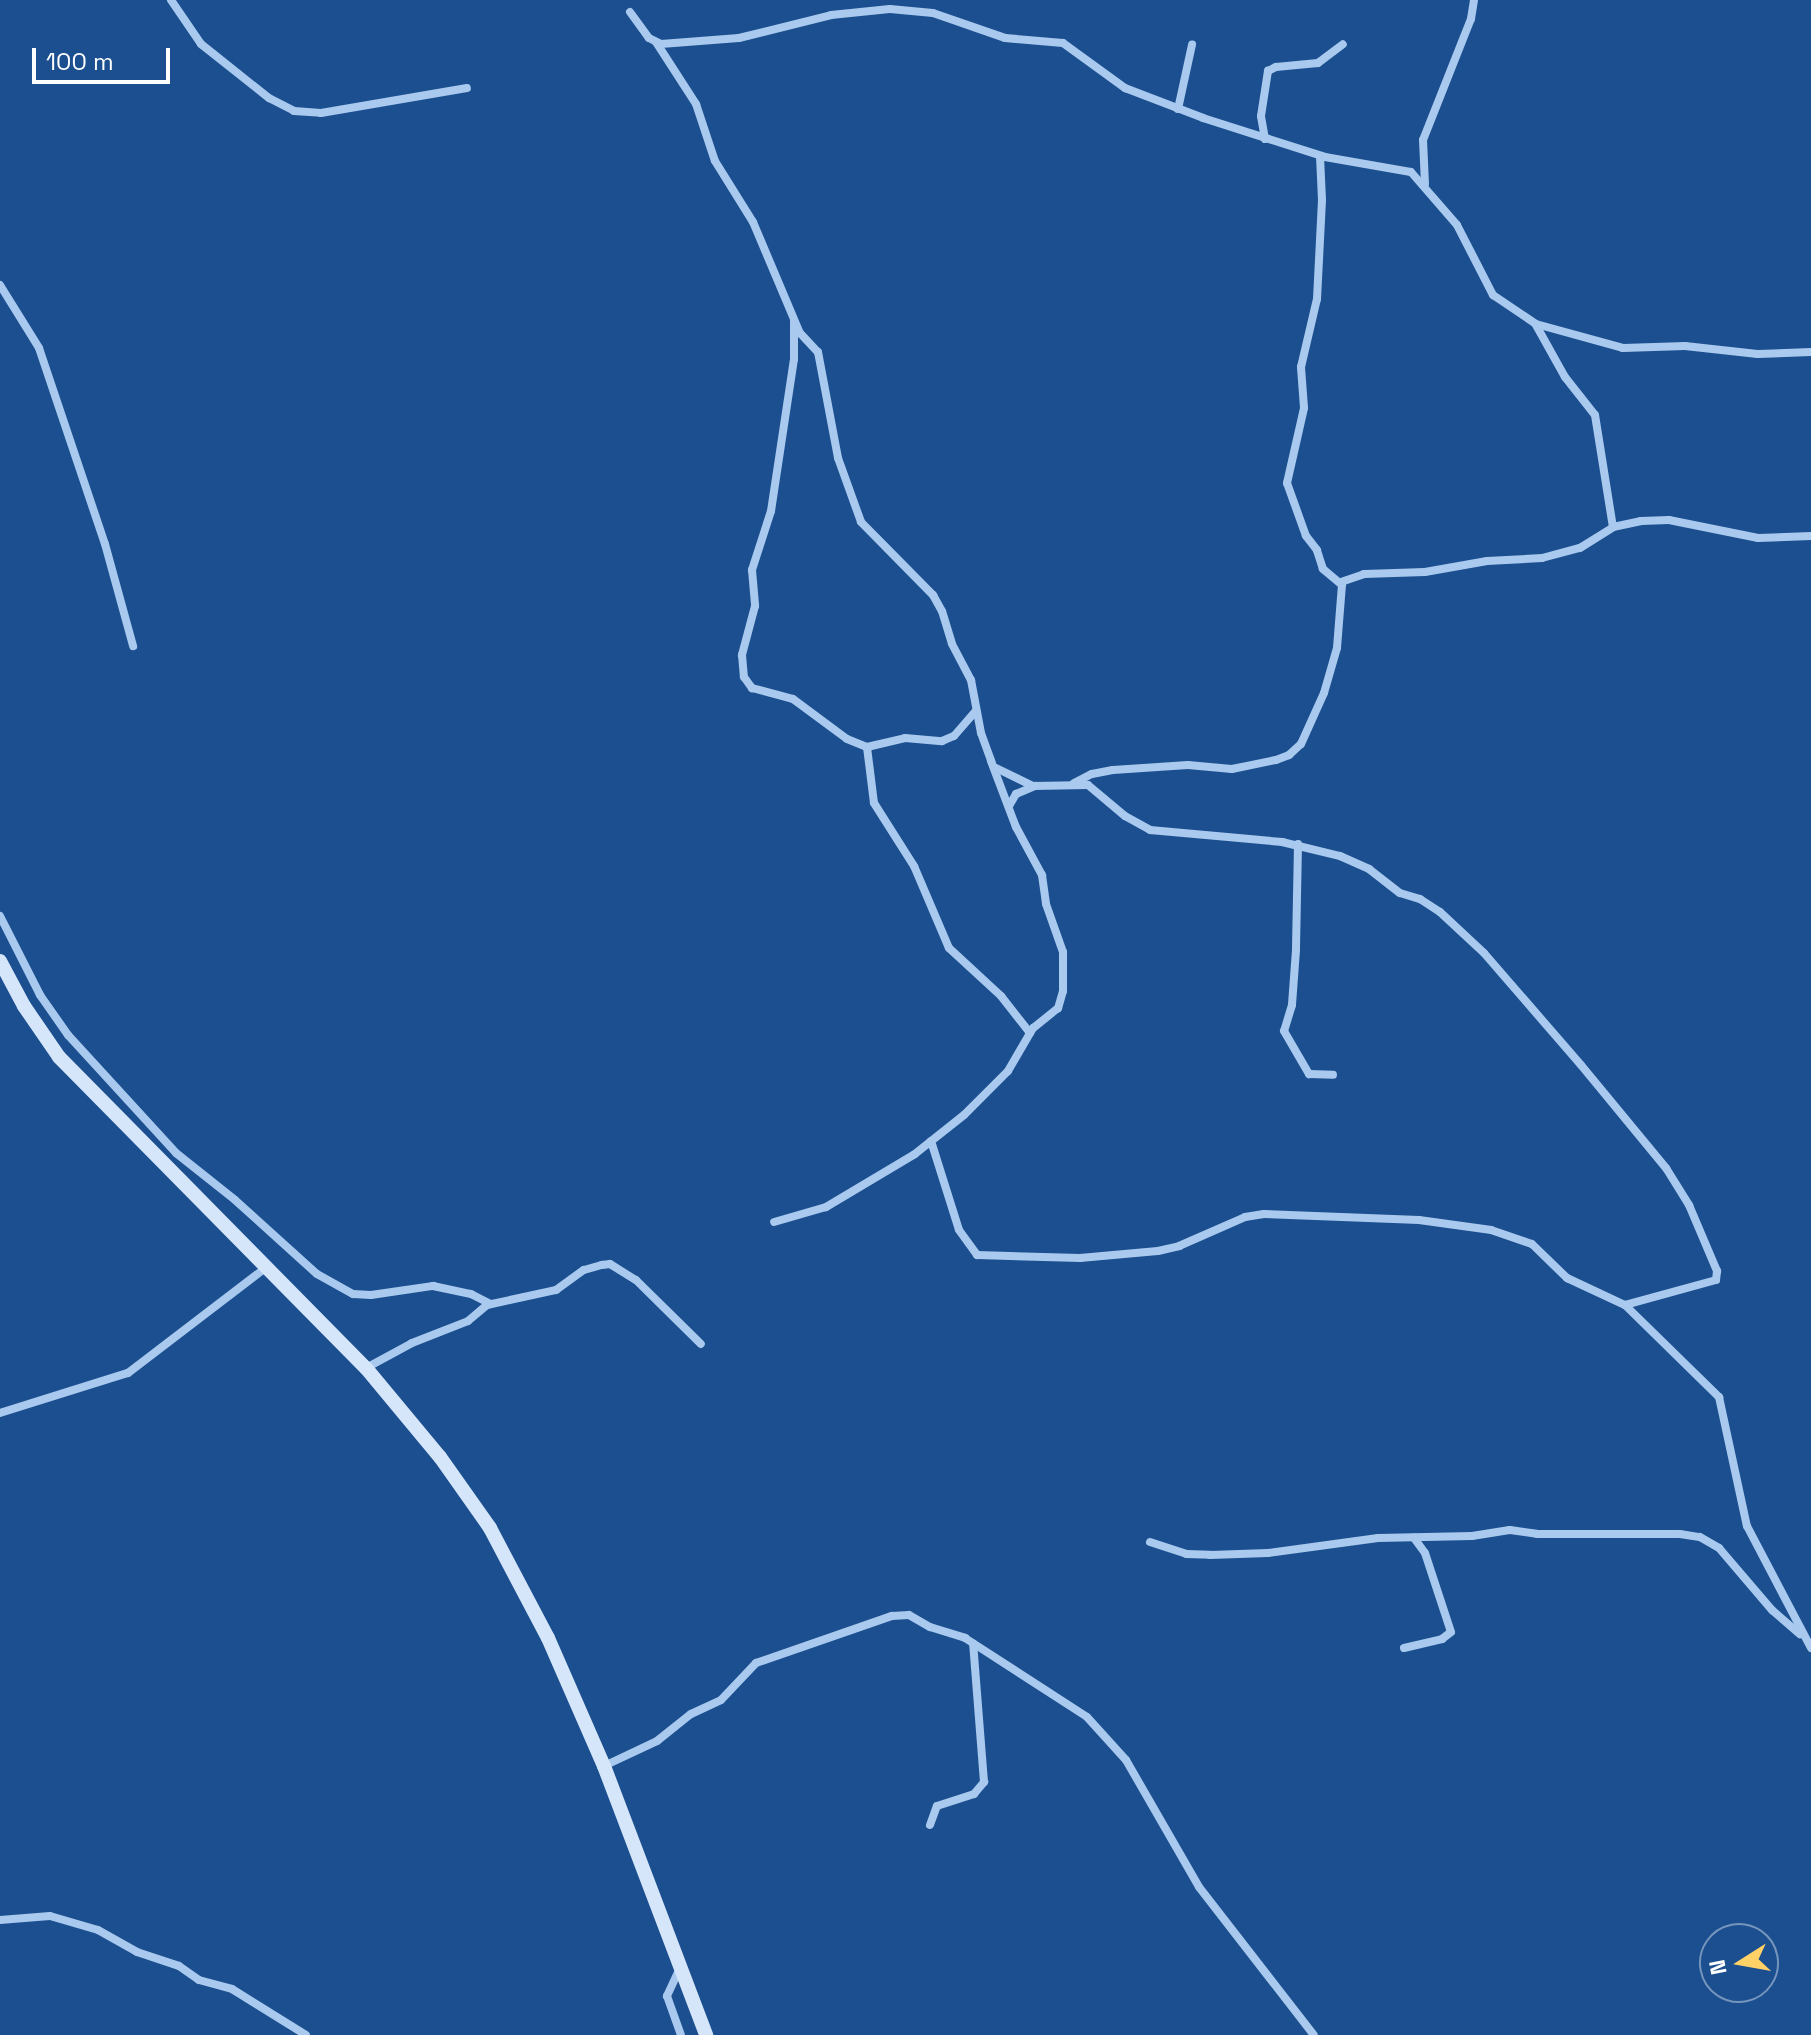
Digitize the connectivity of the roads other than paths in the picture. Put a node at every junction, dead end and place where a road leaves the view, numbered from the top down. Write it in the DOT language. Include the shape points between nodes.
graph roads {
  1 [pos="171,0"];
  2 [pos="1474,0"];
  3 [pos="630,12"];
  4 [pos="656,42"];
  5 [pos="1343,44"];
  6 [pos="1192,45"];
  7 [pos="467,88"];
  8 [pos="1178,109"];
  9 [pos="1265,139"];
  10 [pos="1320,156"];
  11 [pos="1425,184"];
  12 [pos="0,285"];
  13 [pos="794,319"];
  14 [pos="1536,324"];
  15 [pos="1811,352"];
  16 [pos="1613,527"];
  17 [pos="1811,536"];
  18 [pos="1341,582"];
  19 [pos="133,646"];
  20 [pos="976,711"];
  21 [pos="867,747"];
  22 [pos="994,767"];
  23 [pos="1071,785"];
  24 [pos="1035,786"];
  25 [pos="1009,806"];
  26 [pos="1298,844"];
  27 [pos="0,916"];
  28 [pos="0,961"];
  29 [pos="1030,1033"];
  30 [pos="1333,1075"];
  31 [pos="931,1141"];
  32 [pos="774,1222"];
  33 [pos="268,1266"];
  34 [pos="491,1304"];
  35 [pos="1625,1305"];
  36 [pos="701,1344"];
  37 [pos="366,1368"];
  38 [pos="0,1413"];
  39 [pos="1414,1538"];
  40 [pos="1150,1542"];
  41 [pos="1804,1636"];
  42 [pos="973,1643"];
  43 [pos="1404,1648"];
  44 [pos="1811,1648"];
  45 [pos="604,1766"];
  46 [pos="930,1825"];
  47 [pos="0,1920"];
  48 [pos="680,1968"];
  49 [pos="306,2035"];
  50 [pos="684,2035"];
  51 [pos="706,2035"];
  52 [pos="1314,2035"];
  1 -- 7 [label="street" via="201,44 269,98 294,111 321,113"];
  2 -- 11 [label="street" via="1423,140"];
  3 -- 4 [label="street"];
  4 -- 8 [label="street" via="739,38 845,13 922,10 1005,38 1063,43 1125,88"];
  4 -- 13 [label="street" via="696,104 715,161 753,222"];
  5 -- 9 [label="street" via="1318,63 1268,71 1261,116"];
  6 -- 8 [label="street"];
  8 -- 9 [label="street"];
  9 -- 10 [label="street"];
  10 -- 11 [label="street" via="1392,166"];
  10 -- 18 [label="street" via="1317,299 1301,367 1304,408 1287,483 1322,566"];
  11 -- 14 [label="street" via="1457,225 1493,295"];
  12 -- 19 [label="street" via="40,350"];
  13 -- 20 [label="street" via="820,356 838,458 855,510 939,603 971,680"];
  13 -- 21 [label="street" via="794,359 771,511 752,570 754,619 741,668 752,688 793,699 847,739"];
  14 -- 15 [label="street" via="1623,348"];
  14 -- 16 [label="street" via="1568,382 1595,415"];
  16 -- 17 [label="street" via="1669,520 1758,538"];
  16 -- 18 [label="street" via="1580,548 1542,558 1364,574"];
  18 -- 23 [label="street" via="1334,664 1308,732 1289,755 1232,769 1188,765 1113,770"];
  20 -- 21 [label="street" via="963,728 942,741 905,738"];
  20 -- 22 [label="street"];
  21 -- 29 [label="street" via="874,803 914,866 949,948 991,986"];
  22 -- 24 [label="street"];
  22 -- 25 [label="street"];
  23 -- 24 [label="street"];
  23 -- 26 [label="street" via="1088,785 1150,830"];
  24 -- 25 [label="street" via="1016,794"];
  25 -- 29 [label="street" via="1042,875 1063,952 1061,1001"];
  26 -- 30 [label="street" via="1292,1005 1284,1031 1309,1074"];
  26 -- 35 [label="street" via="1369,869 1400,893 1440,912 1484,953 1666,1168 1689,1205 1717,1276 1710,1284"];
  27 -- 34 [label="street" via="40,995 68,1035 176,1153 307,1267 353,1294 433,1286"];
  28 -- 33 [label="main road" via="59,1057"];
  29 -- 31 [label="street" via="1008,1071"];
  31 -- 32 [label="street" via="826,1207"];
  31 -- 35 [label="street" via="959,1230 977,1255 1080,1258 1145,1253 1264,1214 1419,1220 1521,1239 1539,1248 1567,1278"];
  33 -- 37 [label="main road"];
  33 -- 38 [label="street" via="128,1373"];
  34 -- 36 [label="street" via="556,1290 584,1270 610,1264 636,1280"];
  34 -- 37 [label="street" via="468,1321"];
  35 -- 41 [label="street" via="1719,1397 1747,1526"];
  37 -- 45 [label="main road" via="440,1457 500,1545"];
  39 -- 40 [label="street" via="1210,1555 1186,1554"];
  39 -- 41 [label="street" via="1510,1530 1700,1537 1719,1548 1772,1610"];
  39 -- 43 [label="street" via="1425,1553 1451,1632"];
  41 -- 44 [label="street"];
  42 -- 45 [label="street" via="905,1613 830,1636 756,1663 721,1700 691,1714 657,1741"];
  42 -- 46 [label="street" via="984,1782 974,1794 937,1806"];
  42 -- 52 [label="street" via="1087,1717 1126,1760 1185,1868"];
  45 -- 48 [label="main road"];
  47 -- 49 [label="street" via="50,1916 98,1930 199,1980 232,1989"];
  48 -- 50 [label="street" via="667,1996"];
  48 -- 51 [label="main road"];
}
